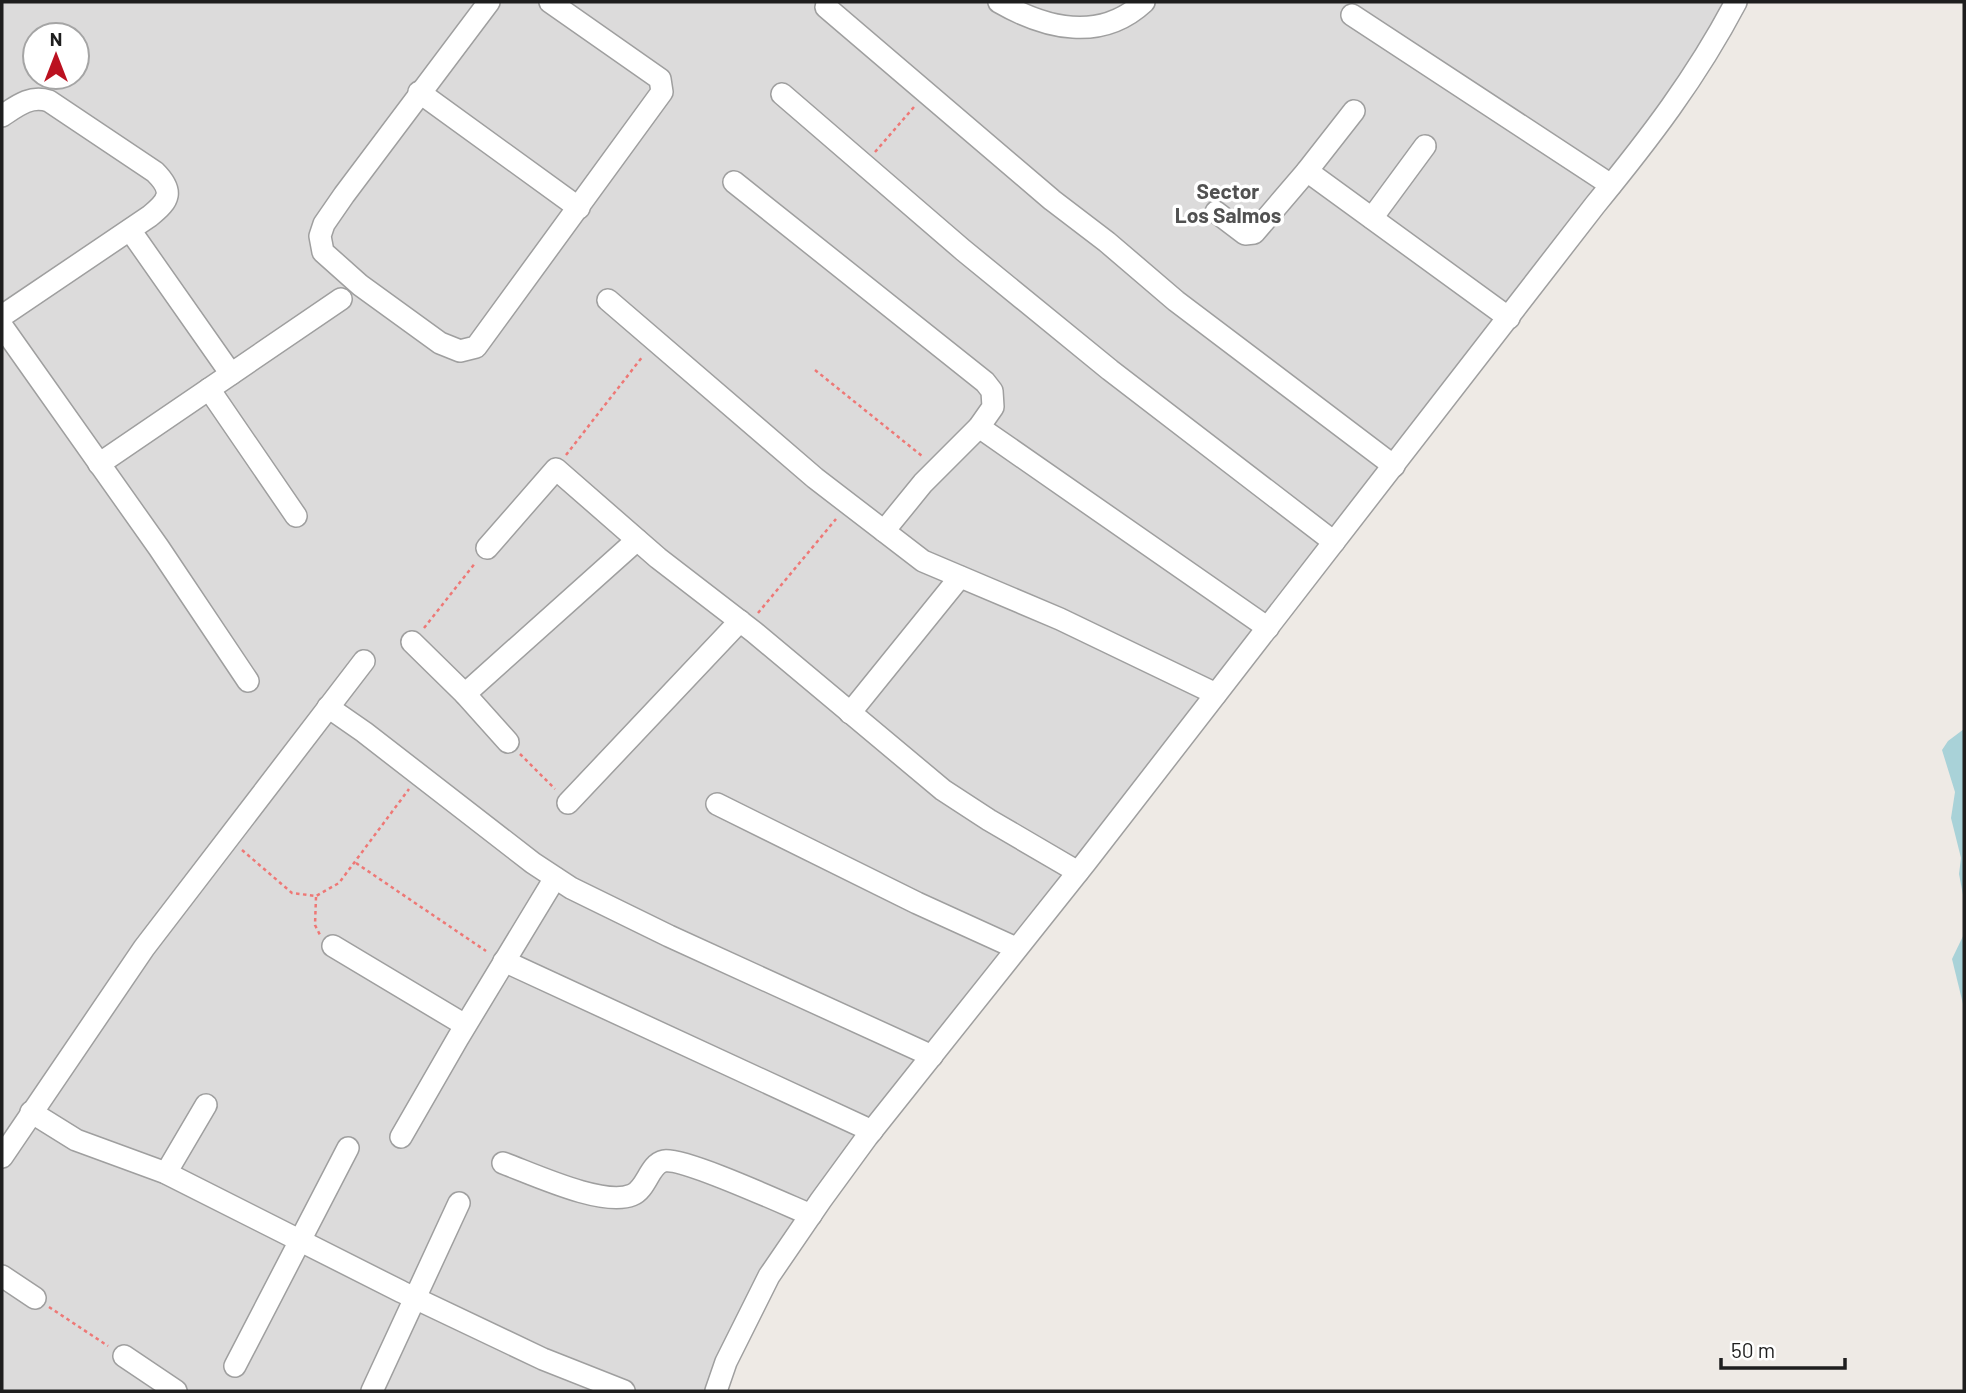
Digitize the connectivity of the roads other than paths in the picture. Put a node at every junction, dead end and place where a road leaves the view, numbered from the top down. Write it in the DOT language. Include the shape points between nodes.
graph roads {
  1 [pos="489,2"];
  2 [pos="550,2"];
  3 [pos="999,2"];
  4 [pos="1144,2"];
  5 [pos="1736,2"];
  6 [pos="826,7"];
  7 [pos="1352,15"];
  8 [pos="419,92"];
  9 [pos="782,94"];
  10 [pos="1354,111"];
  11 [pos="2,116"];
  12 [pos="1425,146"];
  13 [pos="1307,172"];
  14 [pos="734,182"];
  15 [pos="1611,185"];
  16 [pos="579,208"];
  17 [pos="1216,212"];
  18 [pos="1372,218"];
  19 [pos="130,230"];
  20 [pos="341,299"];
  21 [pos="608,300"];
  22 [pos="2,316"];
  23 [pos="1509,318"];
  24 [pos="2,326"];
  25 [pos="231,374"];
  26 [pos="209,388"];
  27 [pos="979,427"];
  28 [pos="99,464"];
  29 [pos="1394,466"];
  30 [pos="296,516"];
  31 [pos="884,531"];
  32 [pos="637,540"];
  33 [pos="1334,542"];
  34 [pos="487,548"];
  35 [pos="960,577"];
  36 [pos="743,624"];
  37 [pos="1268,628"];
  38 [pos="412,642"];
  39 [pos="364,661"];
  40 [pos="248,681"];
  41 [pos="465,694"];
  42 [pos="1216,694"];
  43 [pos="328,707"];
  44 [pos="850,713"];
  45 [pos="508,742"];
  46 [pos="568,803"];
  47 [pos="717,804"];
  48 [pos="1078,872"];
  49 [pos="555,878"];
  50 [pos="333,946"];
  51 [pos="1016,948"];
  52 [pos="504,961"];
  53 [pos="466,1026"];
  54 [pos="932,1056"];
  55 [pos="206,1105"];
  56 [pos="31,1112"];
  57 [pos="872,1131"];
  58 [pos="401,1137"];
  59 [pos="348,1147"];
  60 [pos="3,1151"];
  61 [pos="503,1163"];
  62 [pos="166,1173"];
  63 [pos="459,1203"];
  64 [pos="810,1215"];
  65 [pos="300,1240"];
  66 [pos="2,1276"];
  67 [pos="35,1298"];
  68 [pos="415,1298"];
  69 [pos="124,1356"];
  70 [pos="235,1366"];
  71 [pos="176,1391"];
  72 [pos="372,1391"];
  73 [pos="624,1391"];
  74 [pos="716,1391"];
  1 -- 8 [label="street"];
  2 -- 16 [label="street" via="645,66 663,85 657,102"];
  3 -- 4 [label="street" via="1030,17 1077,28 1111,24"];
  5 -- 15 [label="street" via="1668,115"];
  6 -- 29 [label="street" via="1052,201"];
  7 -- 15 [label="street"];
  8 -- 16 [label="street"];
  8 -- 16 [label="street" via="324,224 320,246 360,285 440,343 460,351 476,347"];
  9 -- 33 [label="street" via="963,250"];
  10 -- 13 [label="street"];
  11 -- 19 [label="street" via="28,100 49,101 155,172 166,187 166,200"];
  12 -- 18 [label="street"];
  13 -- 17 [label="street" via="1254,233 1245,234"];
  13 -- 18 [label="street"];
  14 -- 27 [label="street" via="985,382 992,391 993,407"];
  15 -- 23 [label="street"];
  18 -- 23 [label="street"];
  19 -- 22 [label="street"];
  19 -- 25 [label="street"];
  20 -- 25 [label="street"];
  21 -- 31 [label="street" via="815,478"];
  23 -- 29 [label="street"];
  24 -- 28 [label="street"];
  25 -- 26 [label="street"];
  26 -- 28 [label="street"];
  26 -- 30 [label="street"];
  27 -- 31 [label="street"];
  27 -- 37 [label="street"];
  28 -- 40 [label="street"];
  29 -- 33 [label="street"];
  31 -- 35 [label="street" via="923,561"];
  32 -- 34 [label="street" via="556,470"];
  32 -- 36 [label="street"];
  32 -- 41 [label="street"];
  33 -- 37 [label="street"];
  35 -- 42 [label="street"];
  35 -- 44 [label="street"];
  36 -- 44 [label="street"];
  36 -- 46 [label="street"];
  37 -- 42 [label="street"];
  38 -- 41 [label="street"];
  39 -- 43 [label="street"];
  41 -- 45 [label="street"];
  42 -- 48 [label="street"];
  43 -- 49 [label="street"];
  43 -- 56 [label="street" via="144,948"];
  44 -- 48 [label="street" via="943,790"];
  47 -- 51 [label="street"];
  48 -- 51 [label="street"];
  49 -- 52 [label="street"];
  49 -- 54 [label="street" via="622,914"];
  50 -- 53 [label="street"];
  51 -- 54 [label="street"];
  52 -- 53 [label="street"];
  52 -- 57 [label="street"];
  53 -- 58 [label="street"];
  54 -- 57 [label="street"];
  55 -- 62 [label="street"];
  56 -- 60 [label="street"];
  56 -- 62 [label="street" via="76,1140"];
  57 -- 64 [label="street"];
  59 -- 65 [label="street"];
  61 -- 64 [label="street" via="590,1194 623,1198 644,1186 656,1166 674,1161"];
  62 -- 65 [label="street"];
  63 -- 68 [label="street"];
  64 -- 74 [label="street" via="758,1296"];
  65 -- 68 [label="street"];
  65 -- 70 [label="street"];
  66 -- 67 [label="street"];
  68 -- 72 [label="street"];
  68 -- 73 [label="street" via="543,1359"];
  69 -- 71 [label="street"];
}
